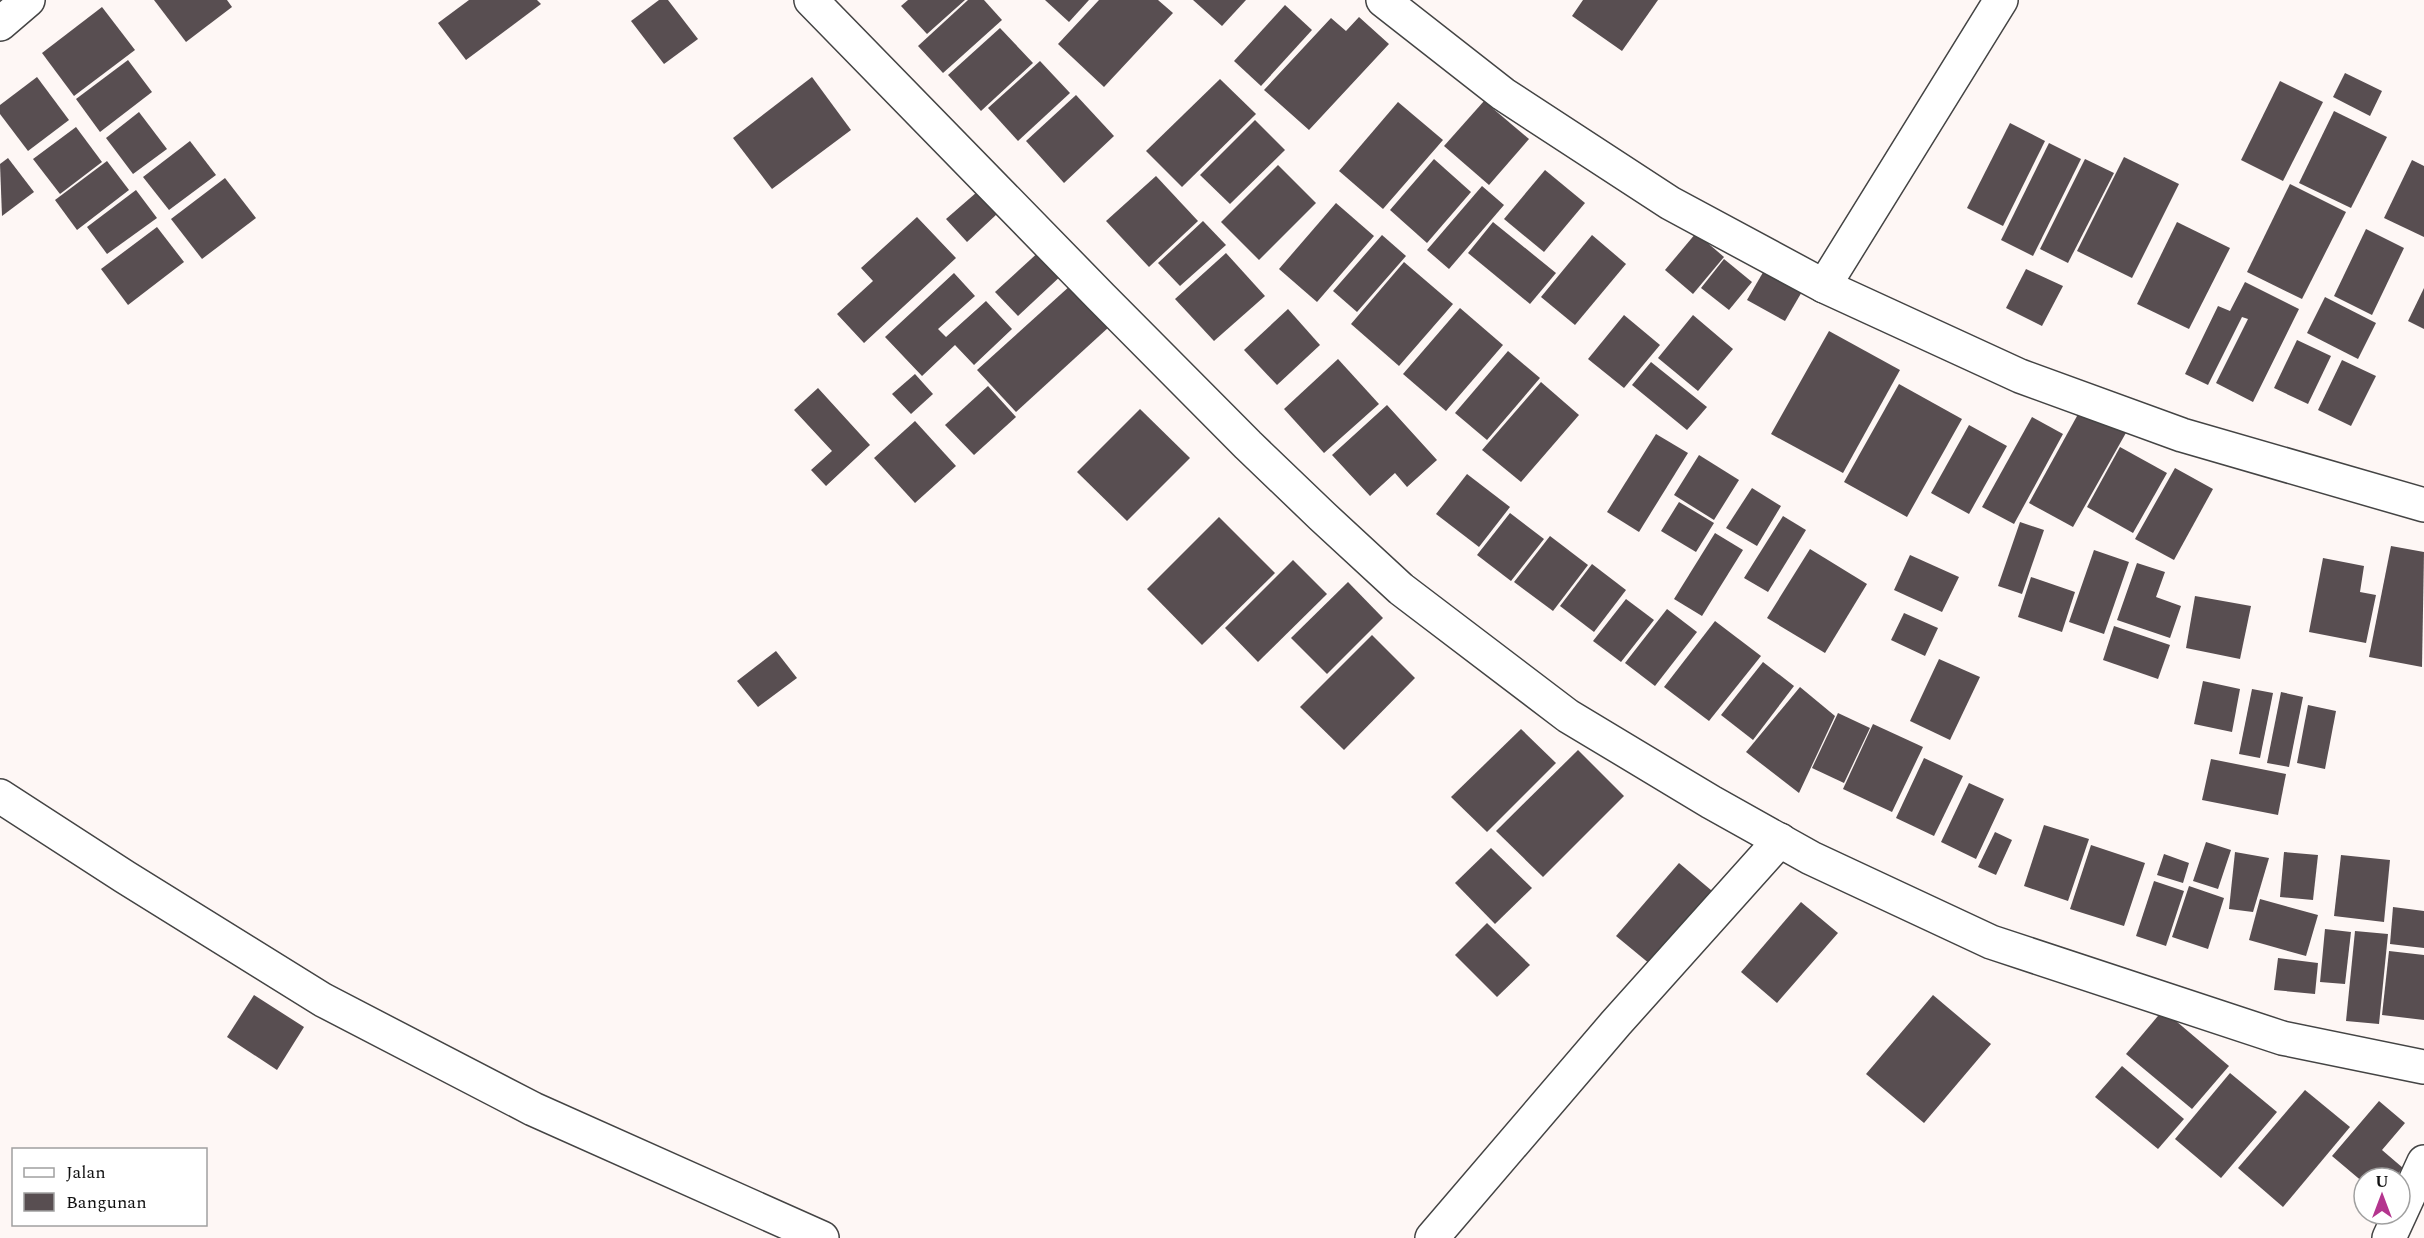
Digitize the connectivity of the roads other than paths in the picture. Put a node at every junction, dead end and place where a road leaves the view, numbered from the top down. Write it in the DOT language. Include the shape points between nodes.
graph roads {
  1 [pos="28,0"];
  2 [pos="812,0"];
  3 [pos="1383,0"];
  4 [pos="2001,0"];
  5 [pos="0,24"];
  6 [pos="1824,286"];
  7 [pos="2424,506"];
  8 [pos="0,796"];
  9 [pos="1780,840"];
  10 [pos="2424,1067"];
  11 [pos="2424,1162"];
  12 [pos="822,1238"];
  13 [pos="1432,1238"];
  14 [pos="2389,1238"];
  1 -- 5 [label="street"];
  2 -- 9 [label="street" via="1248,446 1401,589 1568,716"];
  3 -- 6 [label="street" via="1503,94 1670,203"];
  4 -- 6 [label="street"];
  6 -- 7 [label="street" via="2063,392 2182,435"];
  8 -- 12 [label="street" via="323,1000 533,1109"];
  9 -- 10 [label="street" via="1991,942 2282,1038"];
  9 -- 13 [label="street" via="1616,1023"];
  11 -- 14 [label="street"];
}
